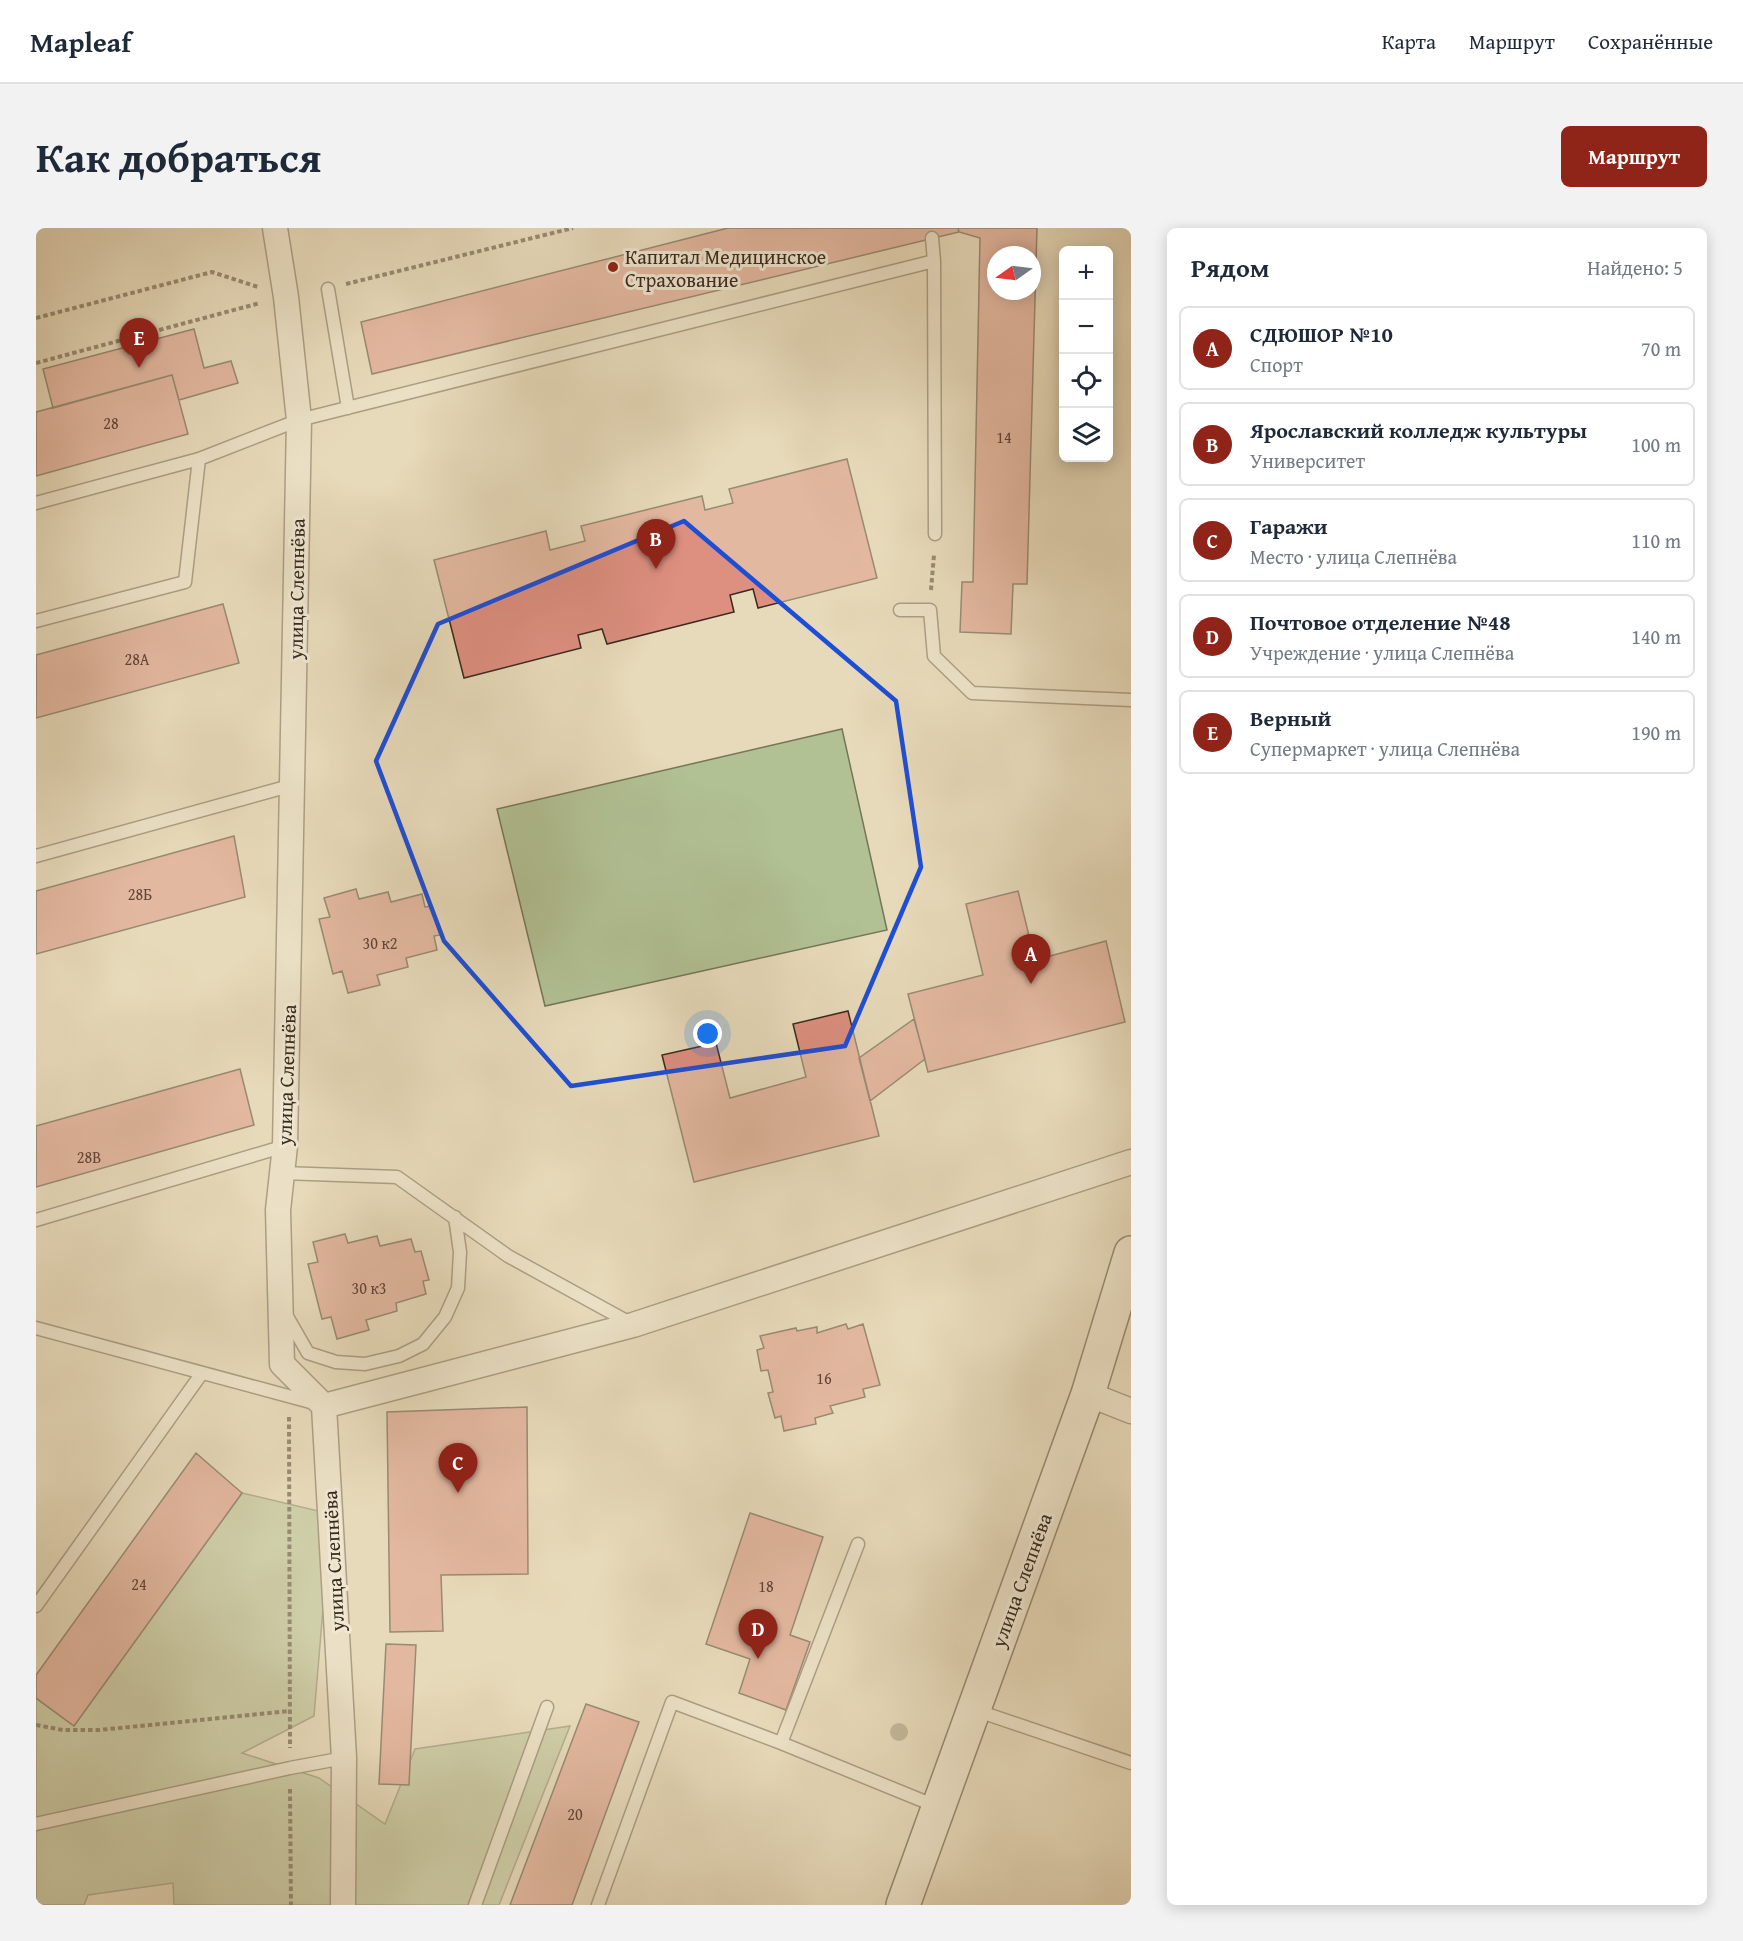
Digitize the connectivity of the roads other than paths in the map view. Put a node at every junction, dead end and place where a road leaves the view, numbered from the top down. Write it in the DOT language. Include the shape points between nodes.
graph roads {
  1 [pos="275,228"];
  2 [pos="932,238"];
  3 [pos="934,261"];
  4 [pos="328,289"];
  5 [pos="348,408"];
  6 [pos="299,420"];
  7 [pos="199,459"];
  8 [pos="36,503"];
  9 [pos="935,534"];
  10 [pos="900,610"];
  11 [pos="36,621"];
  12 [pos="1131,700"];
  13 [pos="293,785"];
  14 [pos="36,856"];
  15 [pos="285,1146"];
  16 [pos="1131,1162"];
  17 [pos="282,1173"];
  18 [pos="455,1217"];
  19 [pos="36,1220"];
  20 [pos="1131,1253"];
  21 [pos="280,1304"];
  22 [pos="633,1325"];
  23 [pos="36,1328"];
  24 [pos="202,1373"];
  25 [pos="1088,1394"];
  26 [pos="324,1406"];
  27 [pos="1131,1410"];
  28 [pos="858,1544"];
  29 [pos="36,1606"];
  30 [pos="547,1707"];
  31 [pos="974,1710"];
  32 [pos="781,1743"];
  33 [pos="344,1758"];
  34 [pos="1131,1763"];
  35 [pos="939,1808"];
  36 [pos="36,1824"];
  37 [pos="343,1905"];
  38 [pos="475,1905"];
  39 [pos="598,1905"];
  40 [pos="903,1905"];
  1 -- 6 [label="street, улица Слепнёва"];
  2 -- 3 [label="lane"];
  3 -- 5 [label="lane"];
  3 -- 9 [label="lane"];
  4 -- 5 [label="lane"];
  5 -- 6 [label="lane"];
  6 -- 7 [label="lane"];
  6 -- 13 [label="street, улица Слепнёва"];
  7 -- 8 [label="lane"];
  7 -- 11 [label="lane" via="185,582"];
  10 -- 12 [label="lane" via="930,610 934,656 972,693"];
  13 -- 14 [label="lane"];
  13 -- 15 [label="street, улица Слепнёва"];
  15 -- 17 [label="street, улица Слепнёва"];
  15 -- 19 [label="lane"];
  16 -- 22 [label="street"];
  17 -- 18 [label="lane" via="397,1177"];
  17 -- 21 [label="street, улица Слепнёва" via="278,1210"];
  18 -- 21 [label="lane" via="460,1252 458,1288 445,1317 423,1344 399,1356 364,1364 336,1362 309,1353"];
  18 -- 22 [label="lane" via="508,1256"];
  20 -- 25 [label="street, улица Слепнёва"];
  21 -- 26 [label="street, улица Слепнёва" via="282,1364"];
  22 -- 26 [label="street"];
  23 -- 24 [label="lane"];
  24 -- 26 [label="lane"];
  24 -- 29 [label="lane"];
  25 -- 27 [label="street"];
  25 -- 31 [label="street, улица Слепнёва"];
  26 -- 33 [label="street, улица Слепнёва"];
  28 -- 32 [label="lane"];
  30 -- 38 [label="lane"];
  31 -- 34 [label="lane"];
  31 -- 35 [label="street, улица Слепнёва"];
  32 -- 35 [label="lane"];
  32 -- 39 [label="lane" via="672,1701"];
  33 -- 36 [label="lane"];
  33 -- 37 [label="street, улица Слепнёва"];
  35 -- 40 [label="street, улица Слепнёва"];
}
